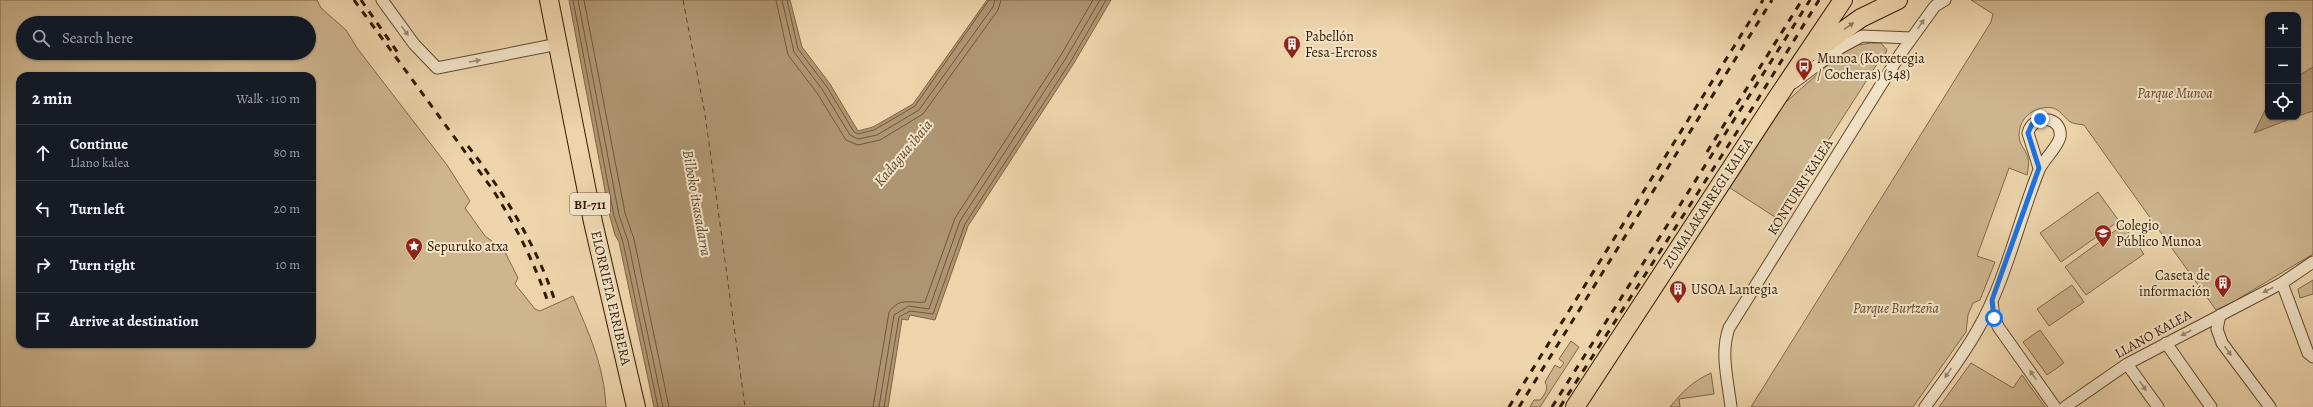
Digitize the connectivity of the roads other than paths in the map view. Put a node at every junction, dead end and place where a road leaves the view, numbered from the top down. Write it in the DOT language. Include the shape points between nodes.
graph roads {
  1 [pos="382,0"];
  2 [pos="549,0"];
  3 [pos="1843,0"];
  4 [pos="1898,0"];
  5 [pos="1945,0"];
  6 [pos="1886,36"];
  7 [pos="1912,38"];
  8 [pos="558,44"];
  9 [pos="1901,53"];
  10 [pos="1793,83"];
  11 [pos="1775,107"];
  12 [pos="2039,168"];
  13 [pos="2313,262"];
  14 [pos="2282,283"];
  15 [pos="1992,300"];
  16 [pos="2220,315"];
  17 [pos="1999,328"];
  18 [pos="1970,341"];
  19 [pos="2166,343"];
  20 [pos="2313,357"];
  21 [pos="2127,364"];
  22 [pos="636,407"];
  23 [pos="1575,407"];
  24 [pos="1731,407"];
  25 [pos="1925,407"];
  26 [pos="2055,407"];
  27 [pos="2065,407"];
  28 [pos="2158,407"];
  29 [pos="2211,407"];
  30 [pos="2270,407"];
  1 -- 8 [label="street, one-way" via="414,44 437,68"];
  2 -- 8 [label="main road, ELORRIETA ERRIBERA / BI-711"];
  3 -- 11 [label="main road, ZUMALAKARREGI KALEA"];
  10 -- 4 [label="main road, one-way" via="1814,52 1861,18"];
  7 -- 5 [label="street, KONTURRI KALEA, one-way" via="1935,6"];
  6 -- 7 [label="street"];
  6 -- 9 [label="street" via="1898,46"];
  6 -- 10 [label="street" via="1862,36 1840,48"];
  7 -- 9 [label="street, KONTURRI KALEA"];
  8 -- 22 [label="main road, ELORRIETA ERRIBERA / BI-711" via="593,222"];
  9 -- 24 [label="street, KONTURRI KALEA" via="1729,328 1724,352"];
  10 -- 11 [label="main road"];
  11 -- 23 [label="main road, ZUMALAKARREGI KALEA"];
  12 -- 15 [label="street"];
  13 -- 14 [label="street, LLANO KALEA"];
  14 -- 16 [label="street, LLANO KALEA, one-way"];
  14 -- 20 [label="street" via="2308,353"];
  15 -- 17 [label="street" via="1994,318"];
  15 -- 18 [label="street"];
  16 -- 19 [label="street, LLANO KALEA, one-way"];
  16 -- 30 [label="street, one-way" via="2217,329 2222,343"];
  17 -- 18 [label="street" via="1985,329"];
  26 -- 17 [label="street, one-way"];
  18 -- 25 [label="street, one-way"];
  19 -- 21 [label="street, LLANO KALEA"];
  19 -- 29 [label="street"];
  21 -- 27 [label="street, LLANO KALEA"];
  21 -- 28 [label="street, one-way"];
}
